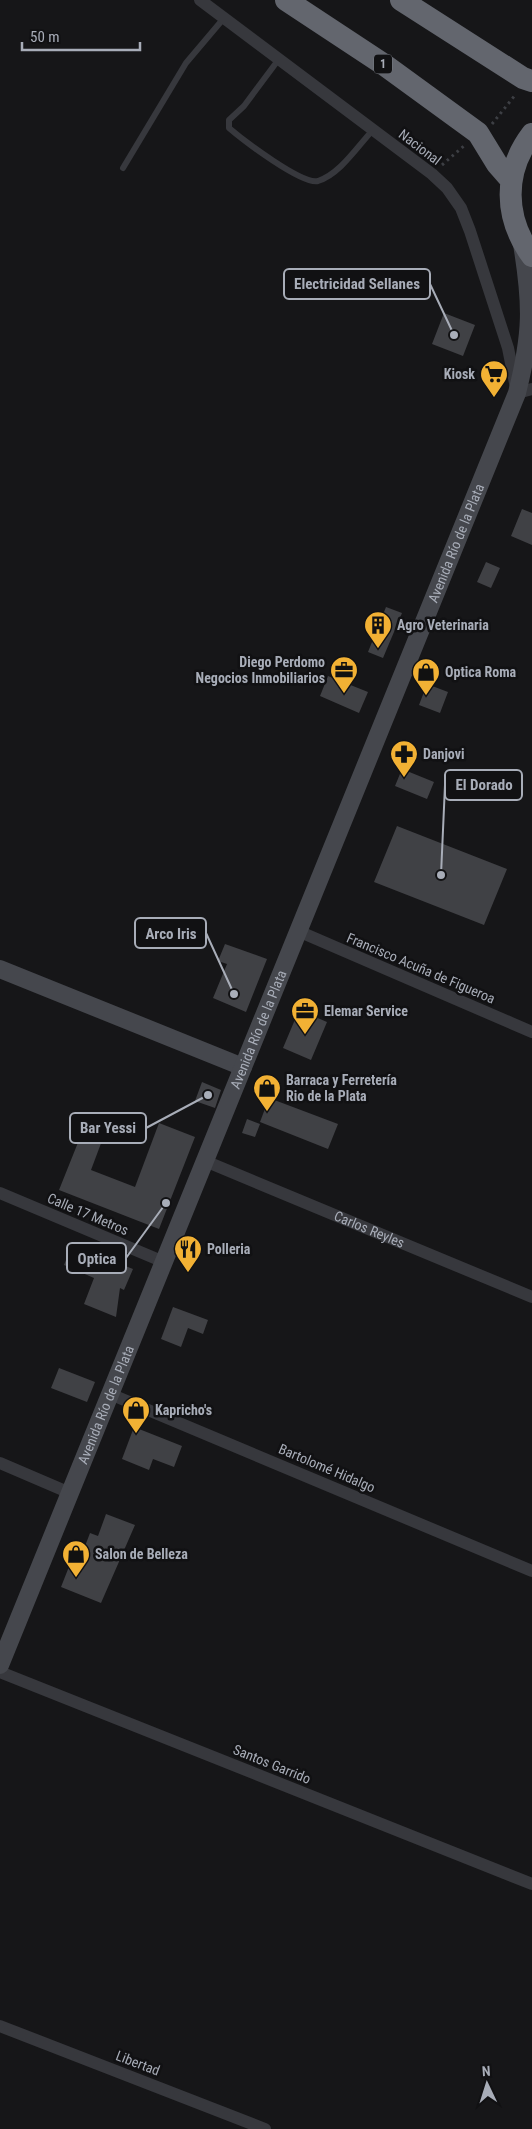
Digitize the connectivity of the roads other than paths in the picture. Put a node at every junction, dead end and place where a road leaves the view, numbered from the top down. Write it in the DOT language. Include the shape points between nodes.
graph roads {
  1 [pos="200,0"];
  2 [pos="286,0"];
  3 [pos="401,0"];
  4 [pos="224,18"];
  5 [pos="279,59"];
  6 [pos="528,80"];
  7 [pos="372,131"];
  8 [pos="532,134"];
  9 [pos="123,168"];
  10 [pos="511,180"];
  11 [pos="527,248"];
  12 [pos="532,372"];
  13 [pos="524,391"];
  14 [pos="298,931"];
  15 [pos="0,969"];
  16 [pos="532,1032"];
  17 [pos="243,1067"];
  18 [pos="205,1161"];
  19 [pos="0,1193"];
  20 [pos="164,1262"];
  21 [pos="532,1296"];
  22 [pos="110,1394"];
  23 [pos="0,1463"];
  24 [pos="70,1493"];
  25 [pos="532,1571"];
  26 [pos="0,1665"];
  27 [pos="0,1672"];
  28 [pos="532,1884"];
  29 [pos="0,2026"];
  30 [pos="265,2129"];
  1 -- 4 [label="street, Nacional"];
  2 -- 10 [label="highway, 1" via="386,66 478,133"];
  3 -- 6 [label="highway"];
  4 -- 5 [label="street, Nacional"];
  4 -- 9 [label="lane" via="186,63"];
  5 -- 7 [label="street, Nacional"];
  5 -- 7 [label="lane" via="244,106 229,120 229,128 239,137 303,180 316,181 334,171"];
  7 -- 13 [label="street, Nacional" via="432,174 461,208"];
  8 -- 10 [label="highway" via="519,154"];
  10 -- 11 [label="highway" via="513,217"];
  11 -- 13 [label="street, Avenida Río de la Plata" via="532,310"];
  12 -- 13 [label="street, Avenida Río de la Plata"];
  13 -- 14 [label="street, Avenida Río de la Plata"];
  14 -- 16 [label="street, Francisco Acuña de Figueroa"];
  14 -- 17 [label="street, Avenida Río de la Plata"];
  15 -- 17 [label="street"];
  17 -- 18 [label="street, Avenida Río de la Plata"];
  18 -- 20 [label="street, Avenida Río de la Plata"];
  18 -- 21 [label="street, Carlos Reyles"];
  19 -- 20 [label="street, Calle 17 Metros"];
  20 -- 22 [label="street, Avenida Río de la Plata"];
  22 -- 24 [label="street, Avenida Río de la Plata"];
  22 -- 25 [label="street, Bartolomé Hidalgo"];
  23 -- 24 [label="street"];
  24 -- 26 [label="street, Avenida Río de la Plata"];
  27 -- 28 [label="street, Santos Garrido"];
  29 -- 30 [label="street, Libertad"];
}
